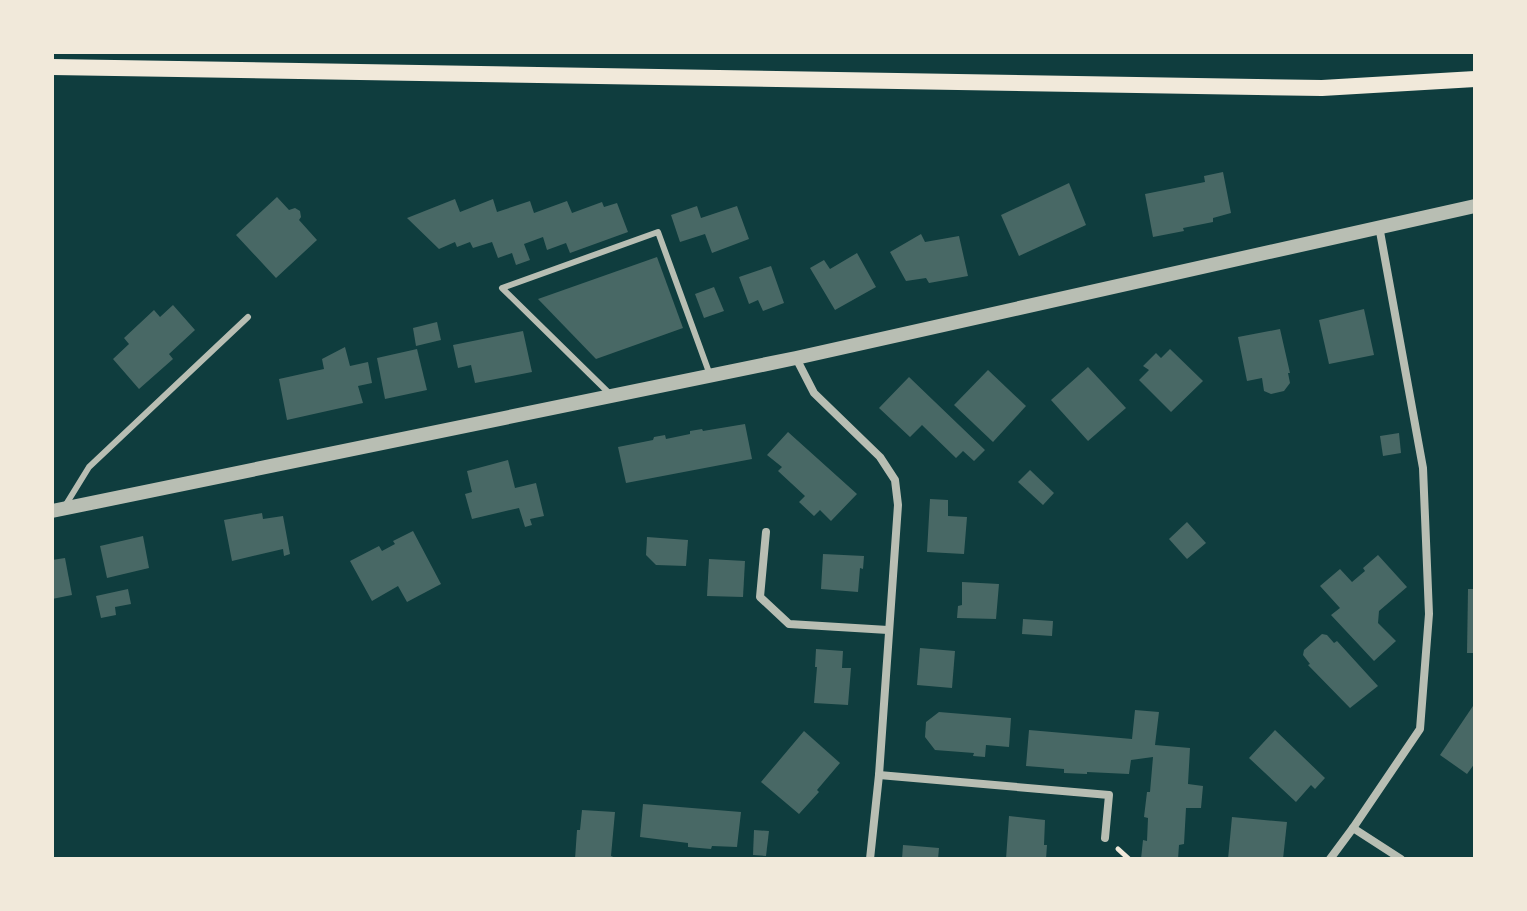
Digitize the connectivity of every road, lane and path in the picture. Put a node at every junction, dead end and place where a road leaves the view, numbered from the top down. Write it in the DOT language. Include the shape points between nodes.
graph roads {
  1 [pos="52,67"];
  2 [pos="1475,79"];
  3 [pos="1475,206"];
  4 [pos="1379,226"];
  5 [pos="248,317"];
  6 [pos="796,358"];
  7 [pos="710,375"];
  8 [pos="612,396"];
  9 [pos="57,510"];
  10 [pos="766,532"];
  11 [pos="888,630"];
  12 [pos="879,775"];
  13 [pos="1353,828"];
  14 [pos="1105,838"];
  15 [pos="870,859"];
  16 [pos="1330,859"];
  17 [pos="1401,859"];
  1 -- 2 [label="main road" via="1322,88"];
  3 -- 4 [label="street"];
  4 -- 6 [label="street"];
  4 -- 13 [label="street" via="1423,468 1429,614 1420,729"];
  5 -- 9 [label="lane" via="89,467"];
  6 -- 7 [label="street"];
  6 -- 11 [label="street" via="814,393 880,457 895,480 898,505"];
  7 -- 8 [label="street"];
  7 -- 8 [label="lane" via="658,232 502,288"];
  8 -- 9 [label="street"];
  10 -- 11 [label="street" via="760,597 789,624"];
  11 -- 12 [label="street"];
  12 -- 14 [label="street" via="1109,795"];
  12 -- 15 [label="street"];
  13 -- 16 [label="street"];
  13 -- 17 [label="street"];
}
